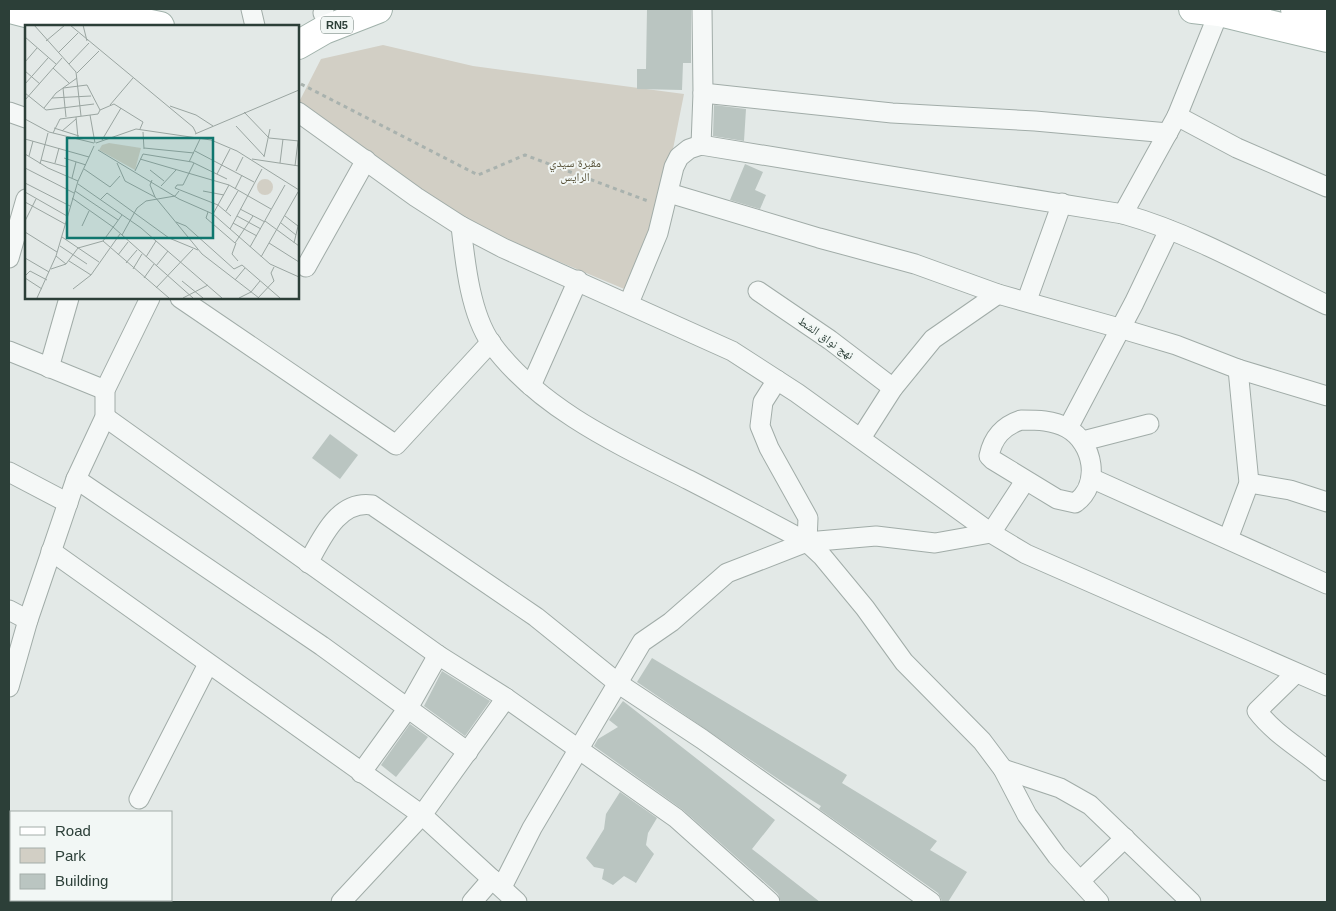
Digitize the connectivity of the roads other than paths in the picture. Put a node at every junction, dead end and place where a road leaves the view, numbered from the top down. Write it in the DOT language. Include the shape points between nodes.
graph roads {
  1 [pos="10,9"];
  2 [pos="77,9"];
  3 [pos="251,9"];
  4 [pos="378,9"];
  5 [pos="702,9"];
  6 [pos="1294,9"];
  7 [pos="328,10"];
  8 [pos="1206,10"];
  9 [pos="104,12"];
  10 [pos="1327,17"];
  11 [pos="72,25"];
  12 [pos="156,25"];
  13 [pos="255,25"];
  14 [pos="295,25"];
  15 [pos="1327,38"];
  16 [pos="299,44"];
  17 [pos="703,93"];
  18 [pos="9,112"];
  19 [pos="299,113"];
  20 [pos="25,118"];
  21 [pos="1173,125"];
  22 [pos="701,145"];
  23 [pos="366,160"];
  24 [pos="1327,187"];
  25 [pos="670,193"];
  26 [pos="9,194"];
  27 [pos="25,199"];
  28 [pos="25,202"];
  29 [pos="1062,203"];
  30 [pos="1123,214"];
  31 [pos="461,226"];
  32 [pos="1169,230"];
  33 [pos="9,258"];
  34 [pos="306,267"];
  35 [pos="578,280"];
  36 [pos="758,291"];
  37 [pos="998,294"];
  38 [pos="69,299"];
  39 [pos="150,299"];
  40 [pos="181,299"];
  41 [pos="1027,300"];
  42 [pos="629,303"];
  43 [pos="1327,305"];
  44 [pos="1119,328"];
  45 [pos="491,342"];
  46 [pos="9,351"];
  47 [pos="49,368"];
  48 [pos="1238,369"];
  49 [pos="777,380"];
  50 [pos="531,386"];
  51 [pos="893,388"];
  52 [pos="105,390"];
  53 [pos="1327,396"];
  54 [pos="105,417"];
  55 [pos="1149,424"];
  56 [pos="1068,428"];
  57 [pos="861,438"];
  58 [pos="1083,441"];
  59 [pos="9,472"];
  60 [pos="1092,478"];
  61 [pos="76,479"];
  62 [pos="1025,481"];
  63 [pos="1249,483"];
  64 [pos="1327,502"];
  65 [pos="68,503"];
  66 [pos="991,533"];
  67 [pos="1228,539"];
  68 [pos="807,542"];
  69 [pos="51,551"];
  70 [pos="308,563"];
  71 [pos="1327,584"];
  72 [pos="9,610"];
  73 [pos="28,620"];
  74 [pos="438,655"];
  75 [pos="208,664"];
  76 [pos="1296,673"];
  77 [pos="619,684"];
  78 [pos="1327,686"];
  79 [pos="9,687"];
  80 [pos="506,698"];
  81 [pos="408,708"];
  82 [pos="580,749"];
  83 [pos="468,752"];
  84 [pos="1004,769"];
  85 [pos="1327,771"];
  86 [pos="360,774"];
  87 [pos="139,799"];
  88 [pos="422,815"];
  89 [pos="1125,838"];
  90 [pos="1080,881"];
  91 [pos="497,883"];
  92 [pos="341,902"];
  93 [pos="472,902"];
  94 [pos="517,902"];
  95 [pos="770,902"];
  96 [pos="930,902"];
  97 [pos="1099,902"];
  98 [pos="1191,902"];
  1 -- 11 [label="main road"];
  2 -- 9 [label="main road"];
  3 -- 13 [label="street"];
  4 -- 16 [label="main road, RN5" via="324,30"];
  5 -- 17 [label="street"];
  6 -- 10 [label="main road"];
  7 -- 14 [label="main road, RN5"];
  8 -- 15 [label="main road"];
  8 -- 21 [label="street"];
  9 -- 12 [label="main road"];
  17 -- 21 [label="street" via="892,113"];
  17 -- 22 [label="street"];
  18 -- 20 [label="street"];
  19 -- 23 [label="street"];
  21 -- 24 [label="street" via="1237,148"];
  21 -- 30 [label="street"];
  22 -- 25 [label="street" via="679,157"];
  22 -- 29 [label="street"];
  23 -- 31 [label="street"];
  23 -- 34 [label="street"];
  25 -- 37 [label="street" via="915,264"];
  25 -- 42 [label="street" via="658,233"];
  26 -- 27 [label="street"];
  28 -- 33 [label="street"];
  29 -- 30 [label="street"];
  29 -- 41 [label="street"];
  30 -- 32 [label="street"];
  31 -- 35 [label="street"];
  31 -- 45 [label="street" via="466,268 478,314"];
  32 -- 43 [label="street"];
  32 -- 44 [label="street"];
  35 -- 42 [label="street"];
  35 -- 50 [label="street"];
  36 -- 51 [label="street, نهج نواق الشط"];
  37 -- 41 [label="street"];
  37 -- 51 [label="street" via="933,339"];
  38 -- 47 [label="street"];
  39 -- 52 [label="street"];
  40 -- 45 [label="street" via="396,445"];
  41 -- 44 [label="street"];
  42 -- 49 [label="street" via="732,352"];
  44 -- 48 [label="street"];
  44 -- 56 [label="street"];
  45 -- 50 [label="street"];
  46 -- 47 [label="street"];
  47 -- 52 [label="street"];
  48 -- 53 [label="street"];
  48 -- 63 [label="street"];
  49 -- 57 [label="street"];
  49 -- 68 [label="street" via="764,402 760,426 808,518"];
  50 -- 68 [label="street" via="554,405 636,454"];
  51 -- 57 [label="street"];
  52 -- 54 [label="street"];
  54 -- 61 [label="street"];
  54 -- 70 [label="street"];
  55 -- 58 [label="street"];
  56 -- 58 [label="street"];
  56 -- 62 [label="street" via="1039,420 1021,420 1009,424 999,433 989,456"];
  57 -- 66 [label="street"];
  58 -- 60 [label="street" via="1092,466"];
  59 -- 65 [label="street"];
  60 -- 62 [label="street" via="1084,497 1075,503 1057,499"];
  60 -- 67 [label="street"];
  61 -- 65 [label="street"];
  61 -- 81 [label="street"];
  62 -- 66 [label="street"];
  63 -- 64 [label="street" via="1290,490"];
  63 -- 67 [label="street"];
  65 -- 69 [label="street"];
  66 -- 68 [label="street" via="934,544 876,536"];
  66 -- 76 [label="street" via="1049,565"];
  67 -- 71 [label="street"];
  68 -- 77 [label="street" via="727,573 671,622 642,642"];
  68 -- 84 [label="street" via="865,608 904,662 982,741"];
  69 -- 73 [label="street"];
  69 -- 75 [label="street"];
  70 -- 74 [label="street"];
  70 -- 77 [label="street" via="329,528 348,508 360,503 372,505 536,617"];
  72 -- 73 [label="street"];
  73 -- 79 [label="street"];
  74 -- 80 [label="street"];
  74 -- 81 [label="street"];
  75 -- 86 [label="street"];
  75 -- 87 [label="street"];
  76 -- 78 [label="street"];
  76 -- 85 [label="street" via="1257,711 1270,728"];
  77 -- 82 [label="street"];
  77 -- 96 [label="street" via="702,739"];
  80 -- 82 [label="street"];
  80 -- 83 [label="street"];
  81 -- 83 [label="street"];
  81 -- 86 [label="street"];
  82 -- 91 [label="street"];
  82 -- 95 [label="street" via="676,818"];
  83 -- 88 [label="street"];
  84 -- 89 [label="street" via="1060,788 1090,805"];
  84 -- 90 [label="street" via="1027,815"];
  86 -- 88 [label="street"];
  88 -- 91 [label="street"];
  88 -- 92 [label="street"];
  89 -- 90 [label="street"];
  89 -- 98 [label="street"];
  90 -- 97 [label="street"];
  91 -- 93 [label="street"];
  91 -- 94 [label="street"];
}
